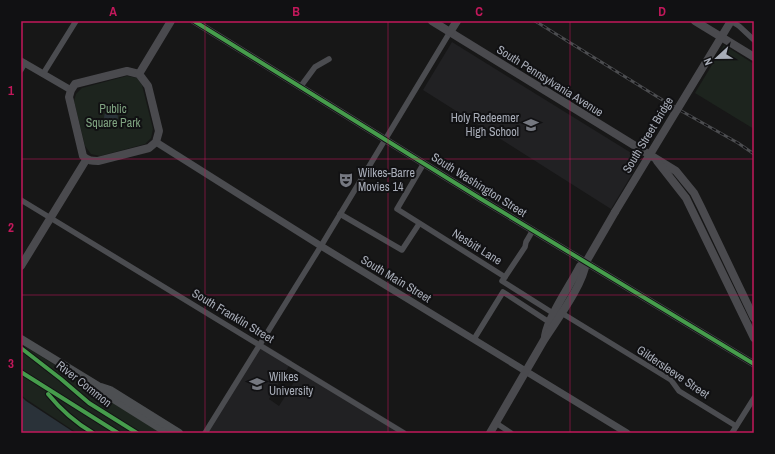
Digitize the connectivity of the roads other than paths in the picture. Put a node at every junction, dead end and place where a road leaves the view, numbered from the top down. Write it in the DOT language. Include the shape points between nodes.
graph roads {
  1 [pos="76,21"];
  2 [pos="171,21"];
  3 [pos="194,21"];
  4 [pos="432,21"];
  5 [pos="457,21"];
  6 [pos="695,21"];
  7 [pos="731,21"];
  8 [pos="450,32"];
  9 [pos="754,40"];
  10 [pos="754,57"];
  11 [pos="329,59"];
  12 [pos="22,65"];
  13 [pos="43,74"];
  14 [pos="139,74"];
  15 [pos="301,86"];
  16 [pos="70,90"];
  17 [pos="385,139"];
  18 [pos="156,142"];
  19 [pos="86,160"];
  20 [pos="657,160"];
  21 [pos="424,163"];
  22 [pos="21,200"];
  23 [pos="340,214"];
  24 [pos="50,218"];
  25 [pos="419,224"];
  26 [pos="533,230"];
  27 [pos="321,246"];
  28 [pos="586,262"];
  29 [pos="21,266"];
  30 [pos="505,277"];
  31 [pos="558,313"];
  32 [pos="754,318"];
  33 [pos="549,322"];
  34 [pos="754,338"];
  35 [pos="21,339"];
  36 [pos="474,339"];
  37 [pos="545,339"];
  38 [pos="259,344"];
  39 [pos="754,364"];
  40 [pos="527,372"];
  41 [pos="98,386"];
  42 [pos="754,398"];
  43 [pos="496,423"];
  44 [pos="736,426"];
  45 [pos="168,433"];
  46 [pos="179,433"];
  47 [pos="205,433"];
  48 [pos="404,433"];
  49 [pos="490,433"];
  50 [pos="512,433"];
  51 [pos="627,433"];
  52 [pos="732,433"];
  1 -- 13 [label="street"];
  2 -- 14 [label="main road"];
  3 -- 15 [label="street, South Washington Street"];
  4 -- 8 [label="main road, South Pennsylvania Avenue"];
  5 -- 8 [label="main road"];
  6 -- 10 [label="main road"];
  7 -- 9 [label="street"];
  7 -- 28 [label="main road, South Street Bridge, bridge"];
  8 -- 17 [label="street"];
  8 -- 20 [label="main road, South Pennsylvania Avenue"];
  11 -- 15 [label="street" via="315,67"];
  12 -- 13 [label="street"];
  13 -- 16 [label="street"];
  14 -- 16 [label="main road" via="127,71 75,84"];
  14 -- 18 [label="main road" via="148,86 159,131"];
  15 -- 17 [label="street, South Washington Street"];
  16 -- 19 [label="main road" via="69,97"];
  17 -- 21 [label="street, South Washington Street"];
  17 -- 23 [label="street"];
  18 -- 19 [label="main road" via="149,148 98,161"];
  18 -- 27 [label="street, South Main Street"];
  19 -- 24 [label="main road"];
  20 -- 32 [label="main road, South Pennsylvania Avenue" via="676,171 694,193"];
  20 -- 34 [label="main road, South Pennsylvania Avenue" via="689,204"];
  21 -- 25 [label="street, Nesbitt Lane" via="397,209"];
  21 -- 26 [label="street, South Washington Street"];
  22 -- 24 [label="street, South Franklin Street"];
  23 -- 25 [label="street" via="402,250"];
  23 -- 27 [label="street"];
  24 -- 29 [label="main road"];
  24 -- 38 [label="street, South Franklin Street"];
  25 -- 30 [label="street, Nesbitt Lane"];
  26 -- 28 [label="street, South Washington Street"];
  26 -- 30 [label="street"];
  27 -- 36 [label="street, South Main Street"];
  27 -- 38 [label="street"];
  28 -- 31 [label="main road, South Street Bridge" via="580,266"];
  28 -- 39 [label="street, South Washington Street"];
  30 -- 31 [label="street, Nesbitt Lane" via="502,281"];
  31 -- 33 [label="main road"];
  31 -- 37 [label="main road"];
  31 -- 44 [label="street, Gildersleeve Street" via="671,380 679,391"];
  33 -- 36 [label="street" via="503,292"];
  33 -- 37 [label="main road"];
  35 -- 41 [label="main road"];
  36 -- 40 [label="street, South Main Street"];
  37 -- 40 [label="main road"];
  38 -- 47 [label="street"];
  38 -- 48 [label="street, South Franklin Street"];
  40 -- 43 [label="main road"];
  40 -- 51 [label="street, South Main Street"];
  41 -- 45 [label="main road" via="109,396"];
  41 -- 46 [label="main road" via="110,390"];
  42 -- 44 [label="street"];
  43 -- 49 [label="main road"];
  43 -- 50 [label="street"];
  44 -- 52 [label="street"];
}
